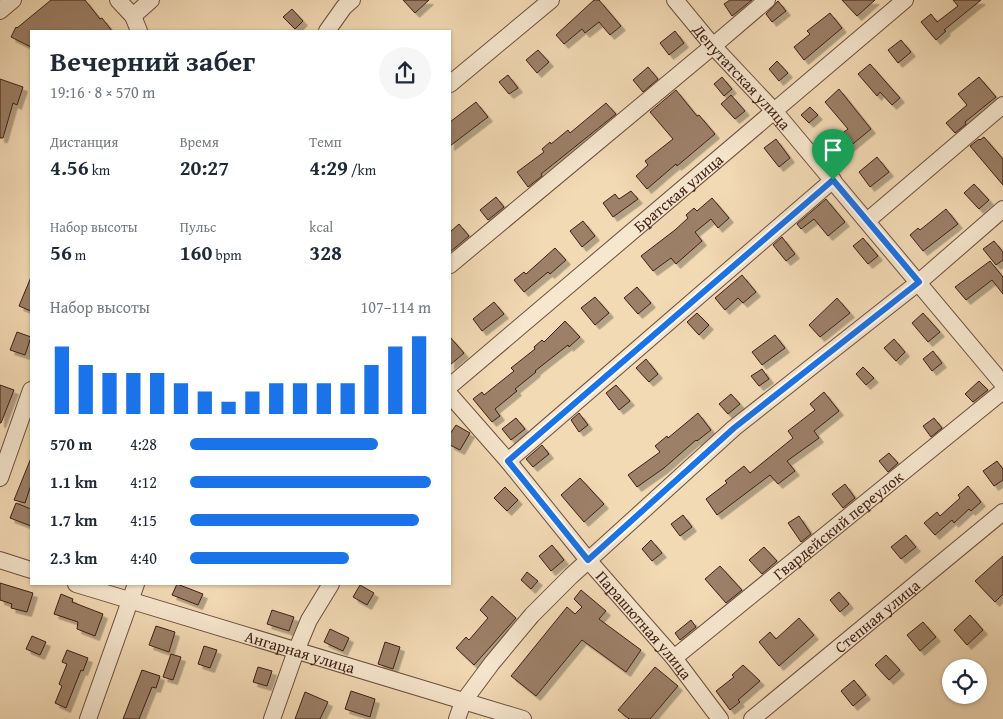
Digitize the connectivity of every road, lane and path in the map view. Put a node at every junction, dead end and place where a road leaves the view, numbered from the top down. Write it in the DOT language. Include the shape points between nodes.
graph roads {
  1 [pos="13,0"];
  2 [pos="118,0"];
  3 [pos="151,0"];
  4 [pos="352,0"];
  5 [pos="551,0"];
  6 [pos="675,0"];
  7 [pos="767,0"];
  8 [pos="905,0"];
  9 [pos="0,11"];
  10 [pos="136,24"];
  11 [pos="327,30"];
  12 [pos="713,46"];
  13 [pos="451,83"];
  14 [pos="1003,105"];
  15 [pos="775,112"];
  16 [pos="833,180"];
  17 [pos="1003,209"];
  18 [pos="867,221"];
  19 [pos="451,263"];
  20 [pos="919,282"];
  21 [pos="1003,384"];
  22 [pos="451,385"];
  23 [pos="1003,391"];
  24 [pos="30,393"];
  25 [pos="451,395"];
  26 [pos="508,461"];
  27 [pos="0,478"];
  28 [pos="1003,512"];
  29 [pos="0,560"];
  30 [pos="588,560"];
  31 [pos="30,570"];
  32 [pos="79,585"];
  33 [pos="136,585"];
  34 [pos="330,585"];
  35 [pos="131,600"];
  36 [pos="296,651"];
  37 [pos="674,658"];
  38 [pos="464,702"];
  39 [pos="88,719"];
  40 [pos="272,719"];
  41 [pos="457,719"];
  42 [pos="523,719"];
  43 [pos="720,719"];
  44 [pos="752,719"];
  1 -- 9 [label="street"];
  2 -- 10 [label="street"];
  3 -- 10 [label="street"];
  4 -- 11 [label="street"];
  5 -- 13 [label="street"];
  6 -- 12 [label="street, Депутатская улица"];
  7 -- 12 [label="street"];
  8 -- 15 [label="street, Братская улица"];
  12 -- 15 [label="street, Депутатская улица"];
  12 -- 19 [label="street"];
  14 -- 18 [label="street"];
  15 -- 16 [label="street, Депутатская улица"];
  15 -- 22 [label="street, Братская улица"];
  16 -- 18 [label="street, Депутатская улица"];
  16 -- 26 [label="street"];
  17 -- 20 [label="street"];
  18 -- 20 [label="street, Депутатская улица"];
  20 -- 21 [label="street, Депутатская улица"];
  20 -- 30 [label="street" via="734,428"];
  23 -- 37 [label="street, Гвардейский переулок"];
  24 -- 27 [label="street"];
  25 -- 26 [label="street, Парашютная улица"];
  26 -- 30 [label="street, Парашютная улица"];
  28 -- 44 [label="street, Степная улица"];
  29 -- 31 [label="street"];
  30 -- 37 [label="street, Парашютная улица"];
  30 -- 38 [label="street" via="532,615"];
  32 -- 35 [label="street, Ангарная улица"];
  33 -- 35 [label="street"];
  34 -- 36 [label="street" via="309,620"];
  35 -- 36 [label="street, Ангарная улица"];
  35 -- 39 [label="street"];
  36 -- 38 [label="street, Ангарная улица"];
  36 -- 40 [label="street"];
  37 -- 43 [label="street, Парашютная улица"];
  38 -- 41 [label="street"];
  38 -- 42 [label="street, Ангарная улица"];
}
